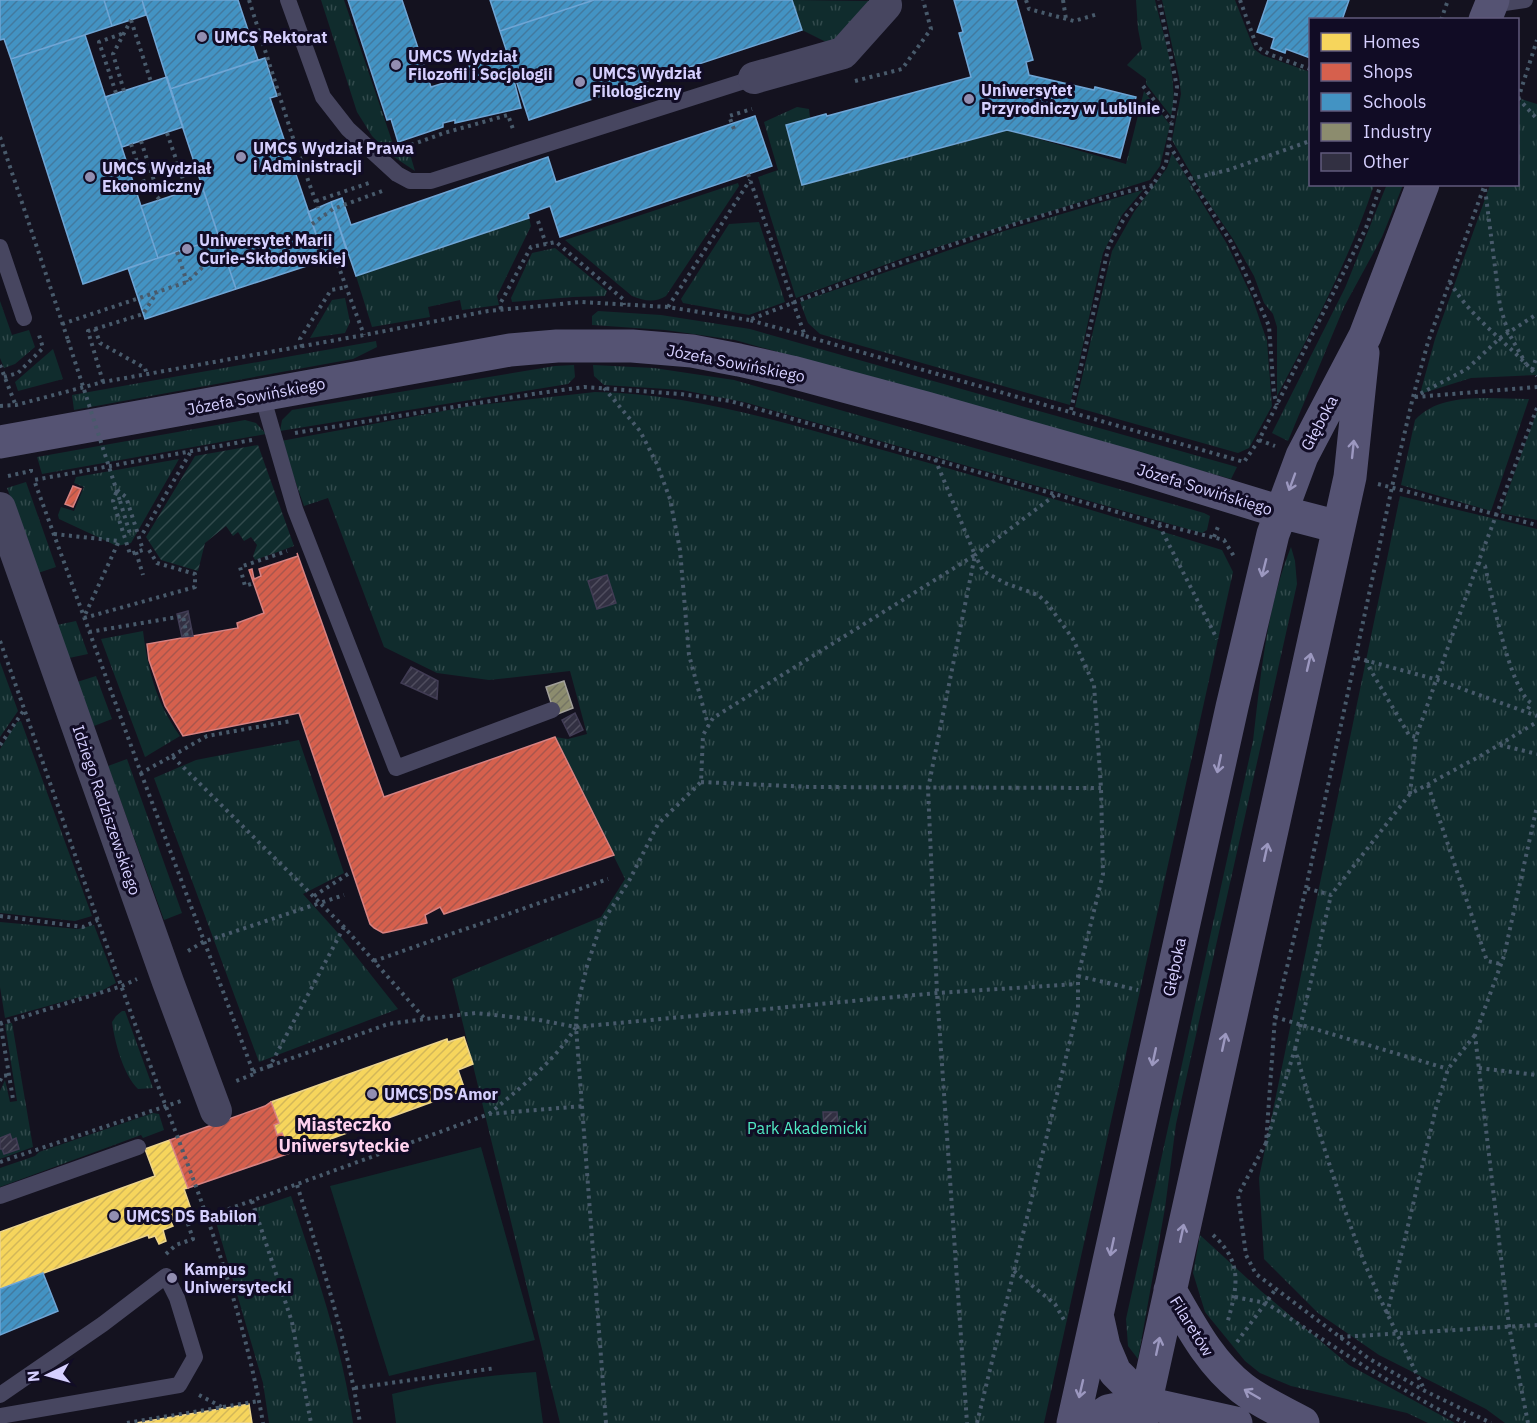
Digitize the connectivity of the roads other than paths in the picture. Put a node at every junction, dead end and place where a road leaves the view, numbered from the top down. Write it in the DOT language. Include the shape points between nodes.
graph roads {
  1 [pos="288,0"];
  2 [pos="885,0"];
  3 [pos="1525,0"];
  4 [pos="1489,8"];
  5 [pos="754,78"];
  6 [pos="1422,186"];
  7 [pos="0,246"];
  8 [pos="24,318"];
  9 [pos="1365,336"];
  10 [pos="262,395"];
  11 [pos="0,442"];
  12 [pos="0,508"];
  13 [pos="1281,512"];
  14 [pos="1339,527"];
  15 [pos="552,710"];
  16 [pos="213,1101"];
  17 [pos="138,1147"];
  18 [pos="0,1196"];
  19 [pos="1170,1290"];
  20 [pos="1097,1315"];
  21 [pos="0,1395"];
  22 [pos="1143,1413"];
  23 [pos="0,1416"];
  24 [pos="1073,1423"];
  25 [pos="1090,1423"];
  26 [pos="1236,1423"];
  27 [pos="1303,1423"];
  1 -- 5 [label="lane" via="323,97 348,129 397,174 410,180 431,181"];
  2 -- 5 [label="street" via="886,5 843,53"];
  3 -- 4 [label="lane"];
  6 -- 9 [label="main road, Głęboka"];
  7 -- 8 [label="lane"];
  9 -- 13 [label="main road, Głęboka, one-way" via="1302,456"];
  14 -- 9 [label="main road, Głęboka, one-way" via="1350,477"];
  10 -- 11 [label="main road, Józefa Sowińskiego"];
  10 -- 13 [label="main road, Józefa Sowińskiego" via="510,350 585,345 692,351 826,381"];
  10 -- 15 [label="lane" via="296,508 396,768"];
  12 -- 16 [label="street, Idziego Radziszewskiego"];
  13 -- 14 [label="main road"];
  13 -- 20 [label="main road, Głęboka, one-way" via="1263,568"];
  19 -- 14 [label="main road, Głęboka, one-way"];
  17 -- 18 [label="lane"];
  22 -- 19 [label="main road, Głęboka, one-way"];
  27 -- 19 [label="main road, Filaretów, one-way" via="1243,1389 1220,1368"];
  20 -- 22 [label="main road" via="1115,1372"];
  20 -- 24 [label="main road, Głęboka, one-way"];
  21 -- 23 [label="lane" via="166,1276 177,1298 195,1358 179,1385"];
  22 -- 25 [label="main road" via="1108,1411"];
  22 -- 26 [label="main road"];
}
